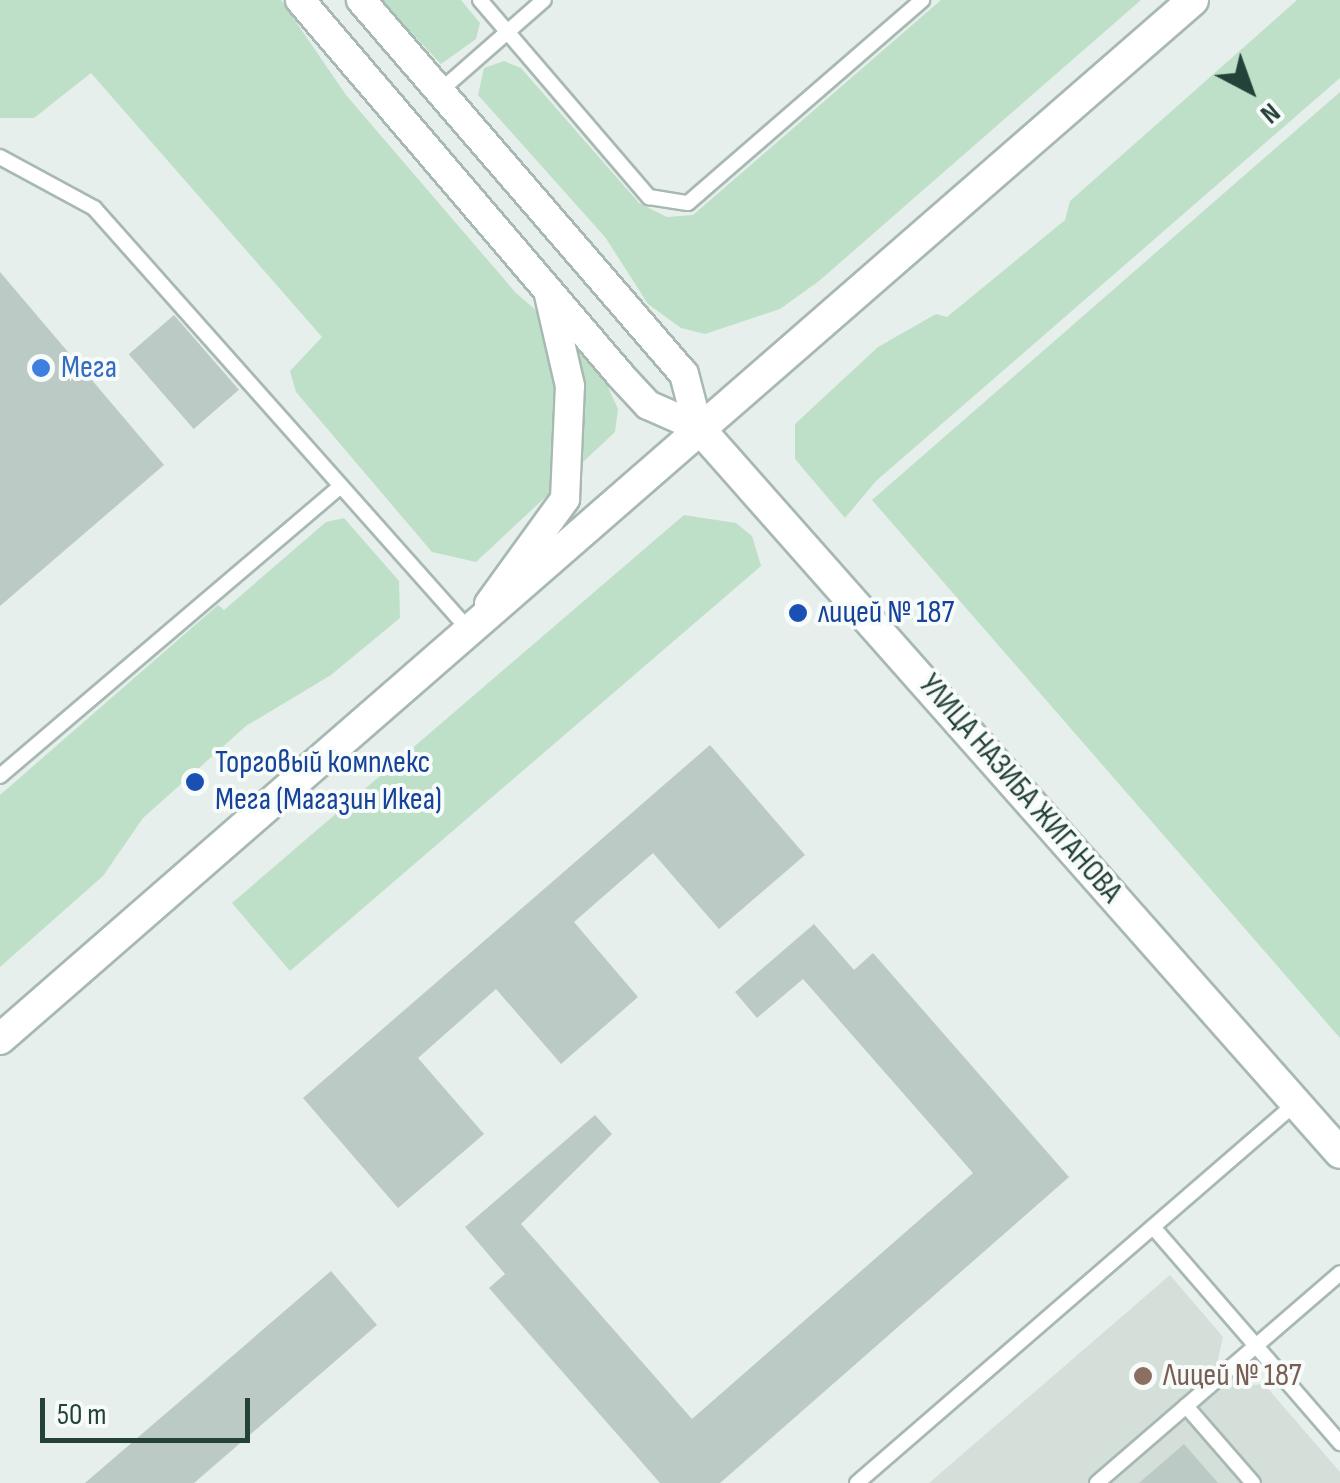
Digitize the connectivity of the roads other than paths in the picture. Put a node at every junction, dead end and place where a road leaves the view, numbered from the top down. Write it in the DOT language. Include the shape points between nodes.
graph roads {
  1 [pos="300,0"];
  2 [pos="361,0"];
  3 [pos="480,0"];
  4 [pos="544,0"];
  5 [pos="922,0"];
  6 [pos="1193,0"];
  7 [pos="508,32"];
  8 [pos="440,91"];
  9 [pos="0,157"];
  10 [pos="547,288"];
  11 [pos="698,427"];
  12 [pos="338,488"];
  13 [pos="470,631"];
  14 [pos="0,776"];
  15 [pos="0,1039"];
  16 [pos="1297,1103"];
  17 [pos="1340,1152"];
  18 [pos="1153,1227"];
  19 [pos="1340,1273"];
  20 [pos="1256,1346"];
  21 [pos="1186,1406"];
  22 [pos="1340,1444"];
  23 [pos="857,1483"];
  24 [pos="1097,1483"];
  25 [pos="1253,1483"];
  1 -- 10 [label="street"];
  2 -- 8 [label="street"];
  3 -- 7 [label="lane"];
  4 -- 7 [label="lane"];
  5 -- 7 [label="lane" via="688,203 649,197"];
  6 -- 11 [label="main road"];
  7 -- 8 [label="lane"];
  8 -- 11 [label="street" via="684,374"];
  9 -- 12 [label="lane" via="94,208"];
  10 -- 11 [label="street" via="648,405"];
  10 -- 13 [label="street" via="570,386 565,499"];
  11 -- 13 [label="main road"];
  11 -- 16 [label="main road, УЛИЦА НАЗИБА ЖИГАНОВА"];
  12 -- 13 [label="lane"];
  12 -- 14 [label="lane"];
  13 -- 15 [label="main road"];
  16 -- 17 [label="main road, УЛИЦА НАЗИБА ЖИГАНОВА"];
  16 -- 18 [label="lane"];
  18 -- 20 [label="lane"];
  18 -- 23 [label="lane"];
  19 -- 20 [label="lane"];
  20 -- 21 [label="lane"];
  20 -- 22 [label="lane"];
  21 -- 24 [label="lane"];
  21 -- 25 [label="lane"];
}
